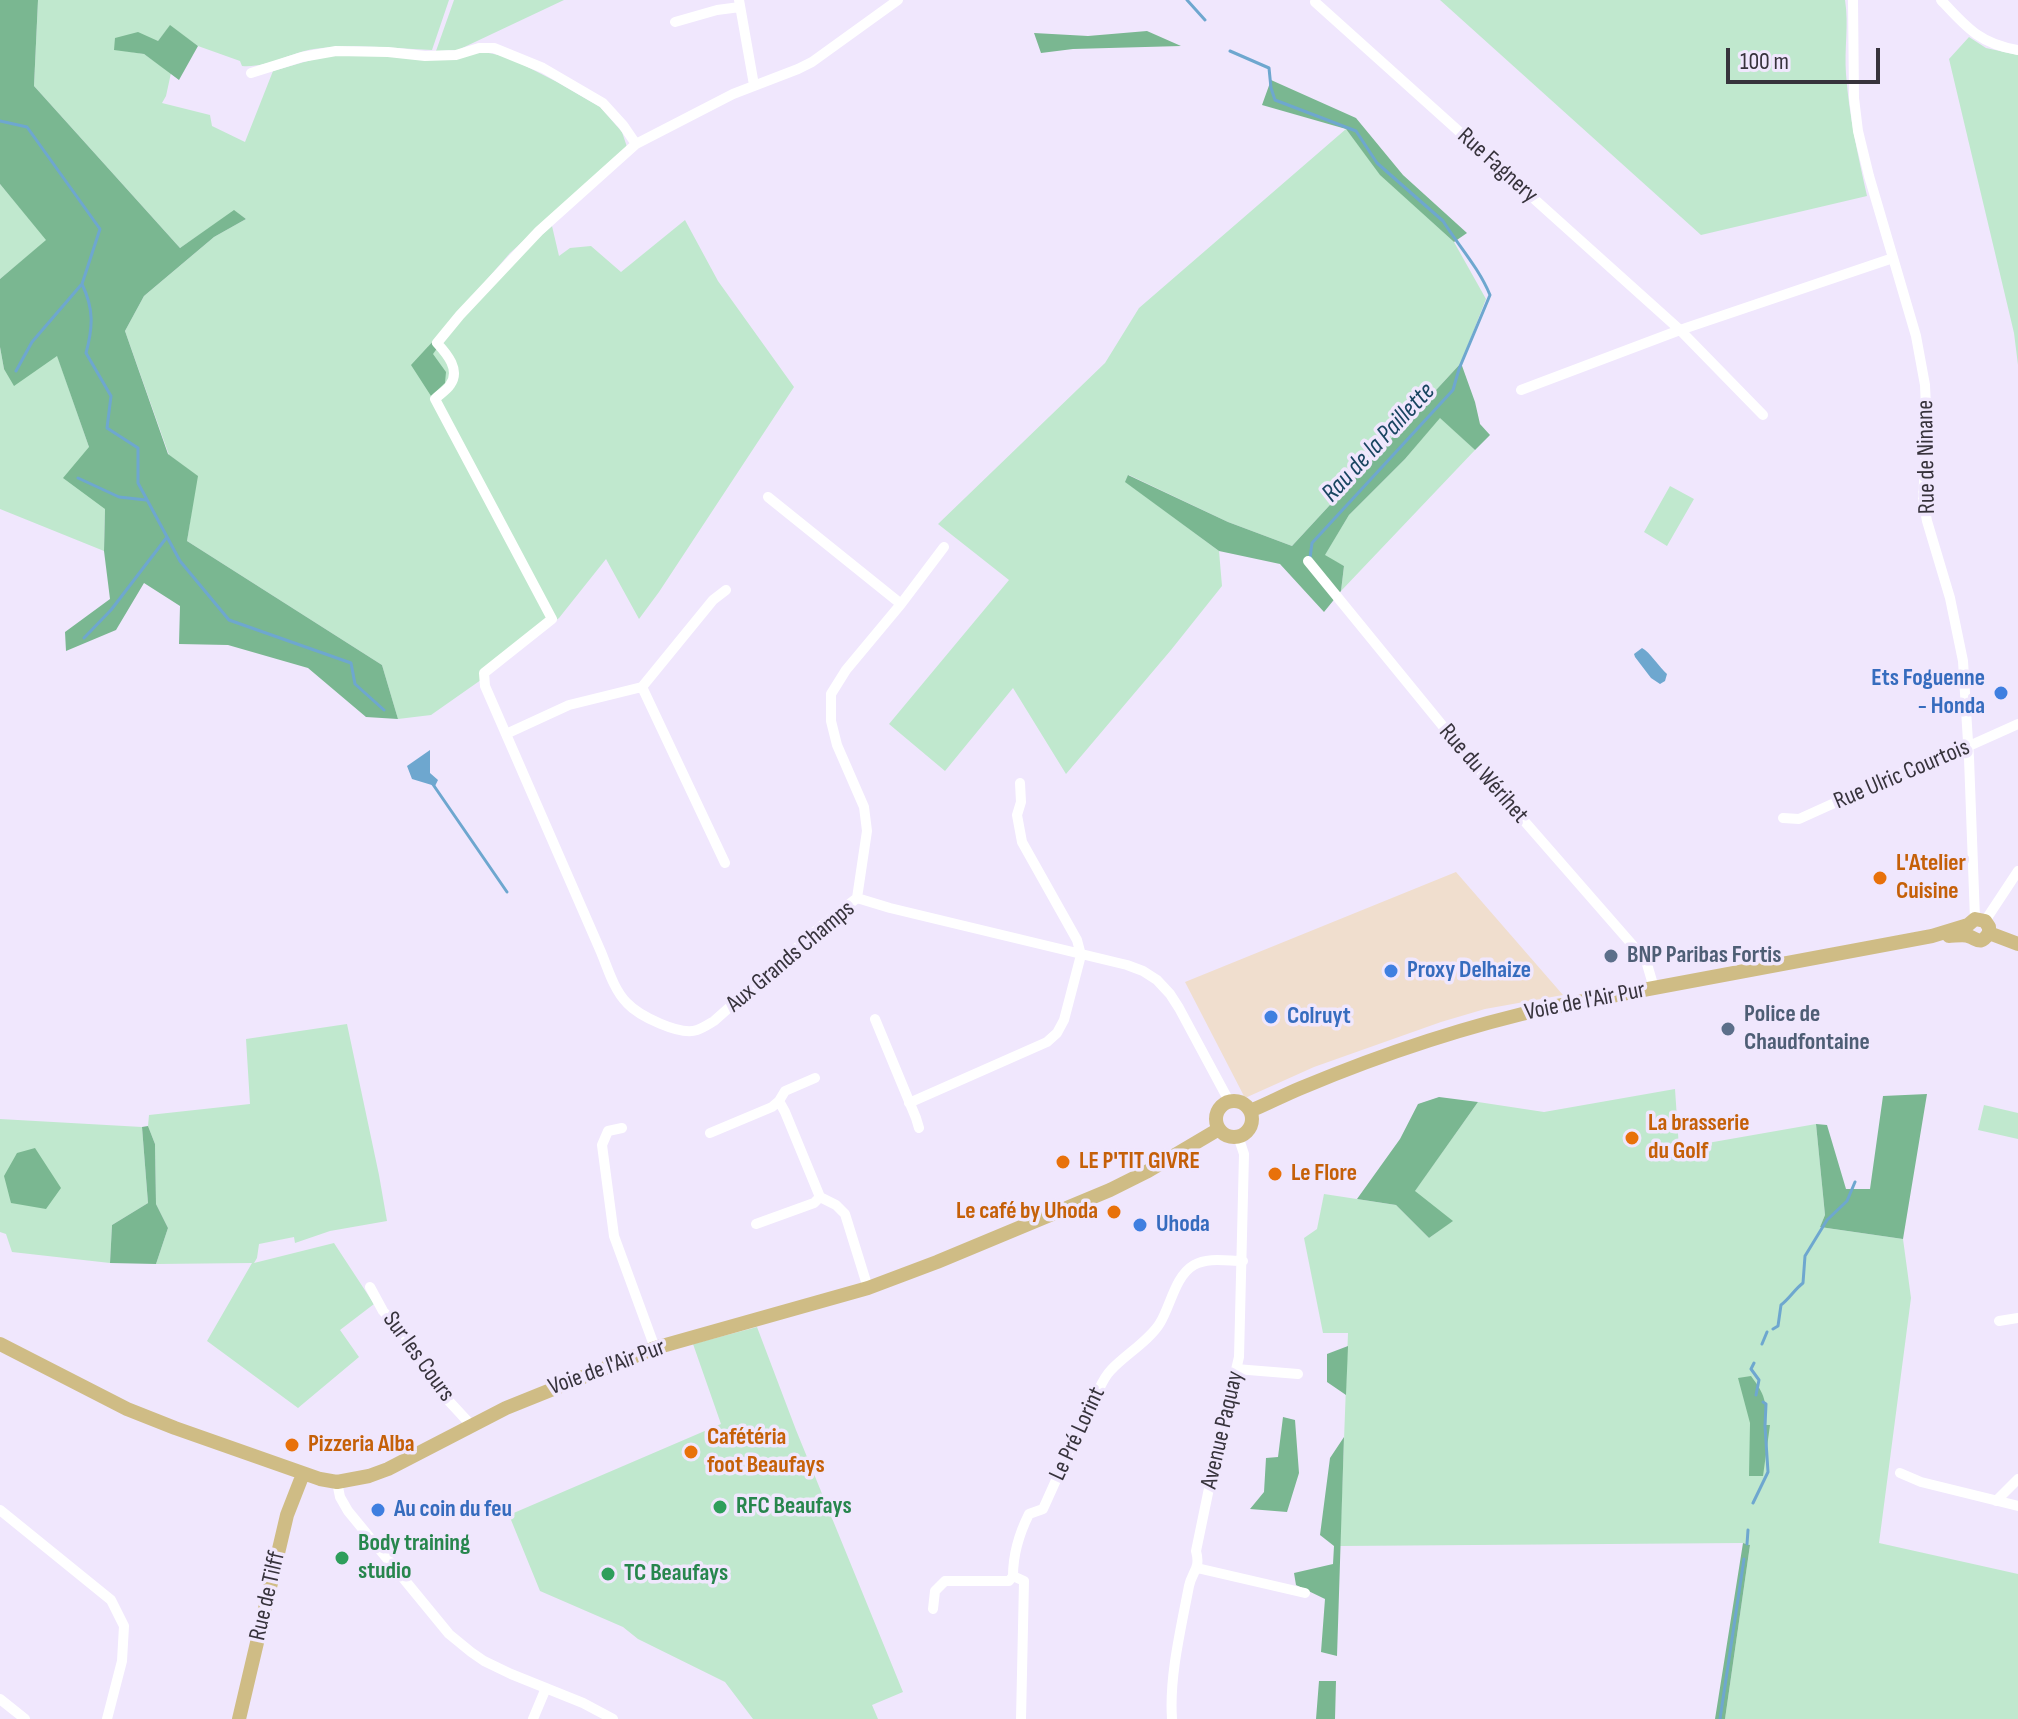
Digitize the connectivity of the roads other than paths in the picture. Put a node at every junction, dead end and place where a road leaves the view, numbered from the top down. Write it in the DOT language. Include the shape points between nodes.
graph roads {
  1 [pos="898,0"];
  2 [pos="1853,0"];
  3 [pos="1941,0"];
  4 [pos="1315,2"];
  5 [pos="739,4"];
  6 [pos="675,22"];
  7 [pos="2018,50"];
  8 [pos="251,73"];
  9 [pos="754,85"];
  10 [pos="636,144"];
  11 [pos="1893,258"];
  12 [pos="1680,330"];
  13 [pos="1521,390"];
  14 [pos="1763,415"];
  15 [pos="768,497"];
  16 [pos="944,547"];
  17 [pos="1308,561"];
  18 [pos="726,590"];
  19 [pos="901,604"];
  20 [pos="642,687"];
  21 [pos="2018,724"];
  22 [pos="506,734"];
  23 [pos="1969,746"];
  24 [pos="1020,783"];
  25 [pos="1783,818"];
  26 [pos="725,863"];
  27 [pos="2018,871"];
  28 [pos="857,898"];
  29 [pos="1977,927"];
  30 [pos="2018,944"];
  31 [pos="1081,955"];
  32 [pos="1654,988"];
  33 [pos="875,1019"];
  34 [pos="815,1078"];
  35 [pos="779,1101"];
  36 [pos="1229,1101"];
  37 [pos="909,1103"];
  38 [pos="1250,1111"];
  39 [pos="622,1128"];
  40 [pos="919,1128"];
  41 [pos="1219,1129"];
  42 [pos="710,1133"];
  43 [pos="1238,1136"];
  44 [pos="820,1197"];
  45 [pos="756,1224"];
  46 [pos="1243,1261"];
  47 [pos="370,1287"];
  48 [pos="868,1288"];
  49 [pos="2018,1318"];
  50 [pos="1999,1321"];
  51 [pos="0,1344"];
  52 [pos="655,1348"];
  53 [pos="1236,1369"];
  54 [pos="1298,1374"];
  55 [pos="471,1425"];
  56 [pos="1900,1473"];
  57 [pos="303,1474"];
  58 [pos="2018,1479"];
  59 [pos="337,1482"];
  60 [pos="1996,1501"];
  61 [pos="2018,1506"];
  62 [pos="0,1510"];
  63 [pos="1197,1568"];
  64 [pos="1013,1576"];
  65 [pos="1305,1593"];
  66 [pos="933,1609"];
  67 [pos="546,1688"];
  68 [pos="0,1699"];
  69 [pos="25,1719"];
  70 [pos="107,1719"];
  71 [pos="239,1719"];
  72 [pos="533,1719"];
  73 [pos="613,1719"];
  74 [pos="1021,1719"];
  75 [pos="1172,1719"];
  1 -- 9 [label="street" via="812,62"];
  2 -- 11 [label="street, Rue de Ninane" via="1858,131"];
  3 -- 7 [label="street" via="1973,33"];
  4 -- 12 [label="street, Rue Fagnery"];
  5 -- 6 [label="street"];
  5 -- 9 [label="street"];
  8 -- 10 [label="street" via="336,51 425,56 494,48 543,68 603,103"];
  9 -- 10 [label="street"];
  10 -- 22 [label="street, Aux Grands Champs" via="539,231 437,343 454,374 435,399 552,619 484,673"];
  11 -- 12 [label="street"];
  11 -- 23 [label="street, Rue de Ninane" via="1925,385 1923,499 1963,661"];
  12 -- 13 [label="street"];
  12 -- 14 [label="street, Rue Fagnery"];
  15 -- 19 [label="street"];
  16 -- 19 [label="street"];
  17 -- 32 [label="street, Rue du Wérihet" via="1464,752 1643,957"];
  18 -- 20 [label="street"];
  19 -- 28 [label="street" via="831,694 837,745 864,807 867,831"];
  20 -- 22 [label="street" via="569,705"];
  20 -- 26 [label="street"];
  21 -- 23 [label="street, Rue Ulric Courtois"];
  22 -- 28 [label="street, Aux Grands Champs" via="615,985 637,1012 676,1030 695,1031 714,1021"];
  23 -- 25 [label="street, Rue Ulric Courtois" via="1799,819"];
  23 -- 29 [label="street, Rue de Ninane"];
  24 -- 31 [label="street" via="1017,815 1022,842"];
  27 -- 29 [label="street"];
  28 -- 31 [label="street, Aux Grands Champs"];
  29 -- 30 [label="main road"];
  29 -- 32 [label="main road, Voie de l'Air Pur"];
  31 -- 36 [label="street, Aux Grands Champs" via="1127,965 1157,980 1179,1008"];
  31 -- 37 [label="street" via="1064,1020 1047,1042"];
  32 -- 38 [label="main road, Voie de l'Air Pur" via="1501,1018 1329,1077"];
  33 -- 37 [label="street"];
  34 -- 35 [label="street" via="785,1091"];
  35 -- 42 [label="street"];
  35 -- 44 [label="street"];
  36 -- 38 [label="main road" via="1242,1102"];
  36 -- 41 [label="main road" via="1215,1118"];
  37 -- 40 [label="street"];
  38 -- 43 [label="main road" via="1250,1127"];
  39 -- 52 [label="street" via="608,1131 602,1145 614,1236"];
  41 -- 43 [label="main road"];
  41 -- 48 [label="main road, Voie de l'Air Pur" via="1110,1190"];
  43 -- 46 [label="street, Avenue Paquay" via="1244,1154"];
  44 -- 45 [label="street"];
  44 -- 48 [label="street" via="845,1214"];
  46 -- 53 [label="street, Avenue Paquay"];
  46 -- 64 [label="street, Le Pré Lorint" via="1208,1260 1188,1269 1158,1327 1108,1372 1043,1509 1029,1514 1025,1522"];
  47 -- 55 [label="street, Sur les Cours" via="435,1386"];
  48 -- 52 [label="main road, Voie de l'Air Pur"];
  49 -- 50 [label="street"];
  51 -- 57 [label="main road, Voie de l'Air Pur" via="127,1409"];
  52 -- 55 [label="main road, Voie de l'Air Pur"];
  53 -- 54 [label="street"];
  53 -- 63 [label="street, Avenue Paquay" via="1196,1551"];
  55 -- 59 [label="main road, Voie de l'Air Pur" via="388,1469"];
  56 -- 60 [label="street"];
  57 -- 59 [label="main road, Voie de l'Air Pur"];
  57 -- 71 [label="main road, Rue de Tilff" via="287,1515"];
  58 -- 60 [label="street"];
  59 -- 67 [label="street" via="348,1511 449,1634 484,1661"];
  60 -- 61 [label="street"];
  62 -- 70 [label="street" via="111,1600 124,1626 122,1661"];
  63 -- 65 [label="street"];
  63 -- 75 [label="street, Avenue Paquay" via="1179,1642"];
  64 -- 66 [label="street" via="1009,1581 945,1581 935,1591"];
  64 -- 74 [label="street, Le Pré Lorint" via="1024,1581"];
  67 -- 72 [label="street"];
  67 -- 73 [label="street"];
  68 -- 69 [label="street"];
}
